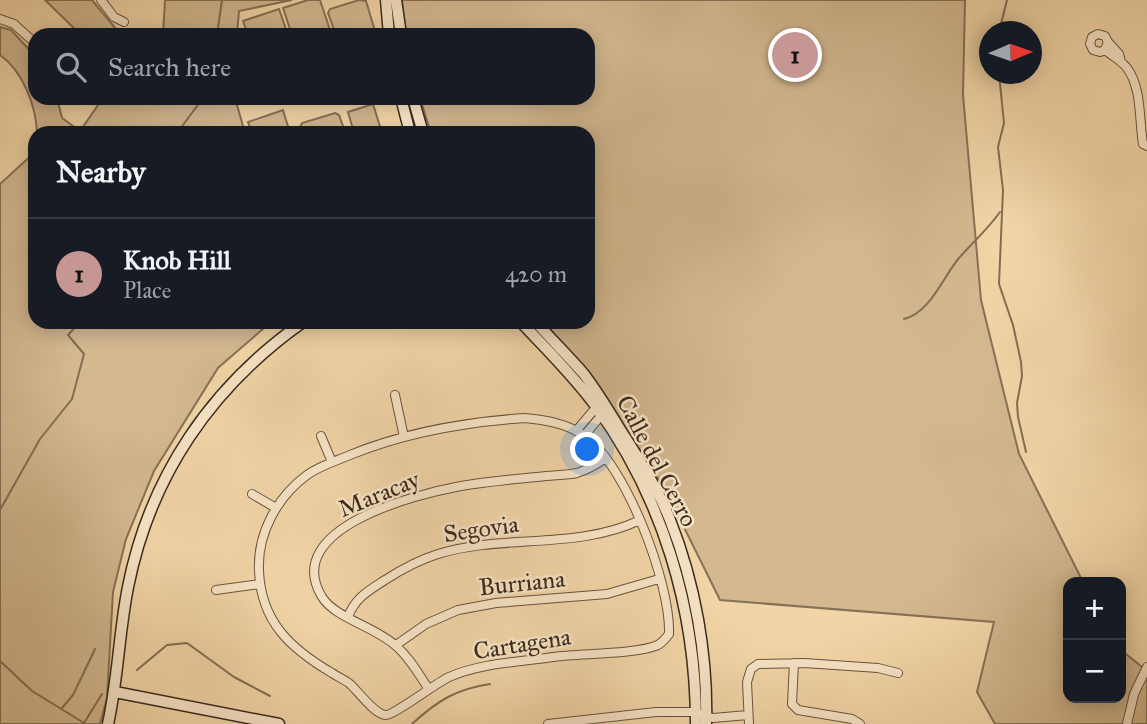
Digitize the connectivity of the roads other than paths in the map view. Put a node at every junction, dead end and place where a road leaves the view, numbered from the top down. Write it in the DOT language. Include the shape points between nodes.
graph roads {
  1 [pos="101,0"];
  2 [pos="386,0"];
  3 [pos="397,0"];
  4 [pos="0,19"];
  5 [pos="124,22"];
  6 [pos="388,28"];
  7 [pos="400,28"];
  8 [pos="28,37"];
  9 [pos="1106,46"];
  10 [pos="403,105"];
  11 [pos="415,105"];
  12 [pos="408,126"];
  13 [pos="421,126"];
  14 [pos="1144,137"];
  15 [pos="1147,146"];
  16 [pos="294,329"];
  17 [pos="527,329"];
  18 [pos="542,329"];
  19 [pos="396,395"];
  20 [pos="602,409"];
  21 [pos="580,434"];
  22 [pos="321,436"];
  23 [pos="404,436"];
  24 [pos="606,458"];
  25 [pos="332,462"];
  26 [pos="252,494"];
  27 [pos="276,508"];
  28 [pos="640,520"];
  29 [pos="659,579"];
  30 [pos="260,584"];
  31 [pos="216,590"];
  32 [pos="348,617"];
  33 [pos="396,645"];
  34 [pos="794,663"];
  35 [pos="1147,667"];
  36 [pos="898,673"];
  37 [pos="428,688"];
  38 [pos="115,692"];
  39 [pos="701,719"];
  40 [pos="748,720"];
  41 [pos="588,722"];
  42 [pos="108,724"];
  43 [pos="279,724"];
  44 [pos="548,724"];
  45 [pos="860,724"];
  46 [pos="1128,724"];
  1 -- 5 [label="street"];
  2 -- 6 [label="main road"];
  3 -- 7 [label="main road"];
  4 -- 8 [label="street"];
  9 -- 14 [label="street" via="1128,69 1137,90"];
  10 -- 12 [label="main road"];
  11 -- 13 [label="main road"];
  14 -- 15 [label="street"];
  16 -- 38 [label="main road" via="216,398 160,487 127,589"];
  17 -- 20 [label="main road, Calle del Cerro"];
  18 -- 20 [label="main road, Calle del Cerro" via="584,375"];
  19 -- 23 [label="street"];
  20 -- 21 [label="street" via="593,411"];
  20 -- 39 [label="main road, Calle del Cerro" via="638,475 673,561"];
  21 -- 23 [label="street" via="550,420 525,418"];
  21 -- 24 [label="street"];
  22 -- 25 [label="street"];
  23 -- 25 [label="street"];
  24 -- 28 [label="street"];
  24 -- 32 [label="street, Maracay" via="578,473 463,485 424,494 342,527 323,545 314,575 323,598 333,610"];
  25 -- 27 [label="street" via="307,475"];
  26 -- 27 [label="street"];
  27 -- 30 [label="street" via="258,558"];
  28 -- 29 [label="street"];
  28 -- 32 [label="street, Segovia" via="607,533 440,553 409,565 360,596"];
  29 -- 33 [label="street, Burriana" via="607,594 458,610 426,624"];
  29 -- 37 [label="street, Cartagena" via="669,634 660,643 476,668"];
  30 -- 31 [label="street"];
  30 -- 37 [label="street, Cartagena" via="266,605 290,645 348,682 380,713 388,715"];
  32 -- 33 [label="street, Maracay"];
  33 -- 37 [label="street, Maracay"];
  34 -- 36 [label="street"];
  34 -- 40 [label="street" via="759,664 751,669"];
  34 -- 45 [label="street" via="792,704 798,710"];
  35 -- 46 [label="street" via="1134,694"];
  38 -- 42 [label="main road"];
  38 -- 43 [label="main road"];
  39 -- 40 [label="street"];
  39 -- 41 [label="street" via="656,712"];
  41 -- 44 [label="street"];
}
